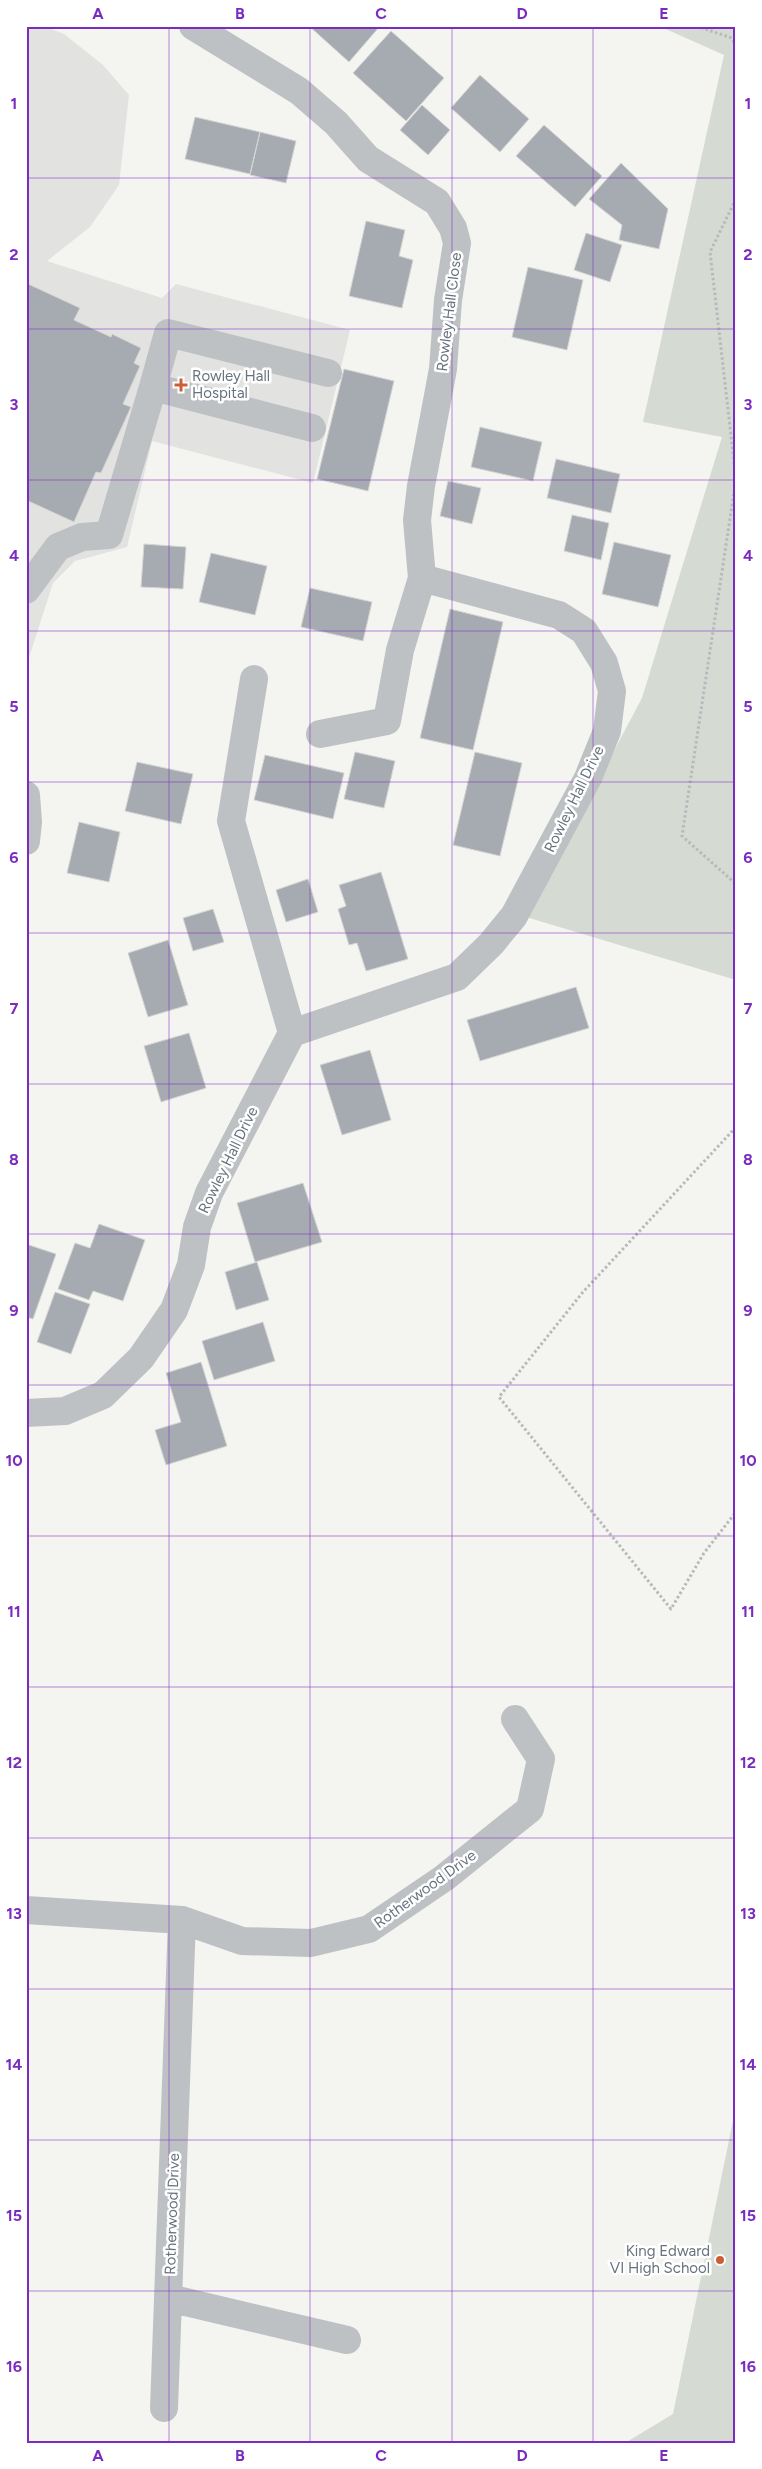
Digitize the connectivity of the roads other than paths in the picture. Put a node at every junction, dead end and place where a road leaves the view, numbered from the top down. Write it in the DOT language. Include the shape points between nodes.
graph roads {
  1 [pos="193,26"];
  2 [pos="328,373"];
  3 [pos="153,387"];
  4 [pos="312,428"];
  5 [pos="422,578"];
  6 [pos="26,590"];
  7 [pos="254,679"];
  8 [pos="320,734"];
  9 [pos="26,795"];
  10 [pos="26,841"];
  11 [pos="292,1033"];
  12 [pos="26,1413"];
  13 [pos="515,1719"];
  14 [pos="26,1910"];
  15 [pos="182,1920"];
  16 [pos="169,2298"];
  17 [pos="347,2340"];
  18 [pos="164,2408"];
  1 -- 5 [label="street, Rowley Hall Close" via="299,91 336,123 368,159 436,202 453,228 457,243 448,300 443,368 417,520"];
  2 -- 3 [label="street" via="168,333"];
  3 -- 4 [label="street"];
  3 -- 6 [label="street" via="109,535 82,537 58,547"];
  5 -- 8 [label="street" via="400,650 387,721"];
  5 -- 11 [label="street, Rowley Hall Drive" via="559,615 584,631 604,663 612,691 607,731 588,778 514,916 457,977"];
  7 -- 11 [label="street" via="231,821"];
  9 -- 10 [label="street"];
  11 -- 12 [label="street, Rowley Hall Drive" via="209,1193 197,1227 191,1265 174,1310 141,1358 104,1395 65,1411"];
  13 -- 15 [label="street, Rotherwood Drive" via="541,1759 530,1809 444,1878 369,1929 311,1943 242,1942"];
  14 -- 15 [label="street, Rotherwood Drive"];
  15 -- 16 [label="street, Rotherwood Drive"];
  16 -- 17 [label="street"];
  16 -- 18 [label="street, Rotherwood Drive"];
}
